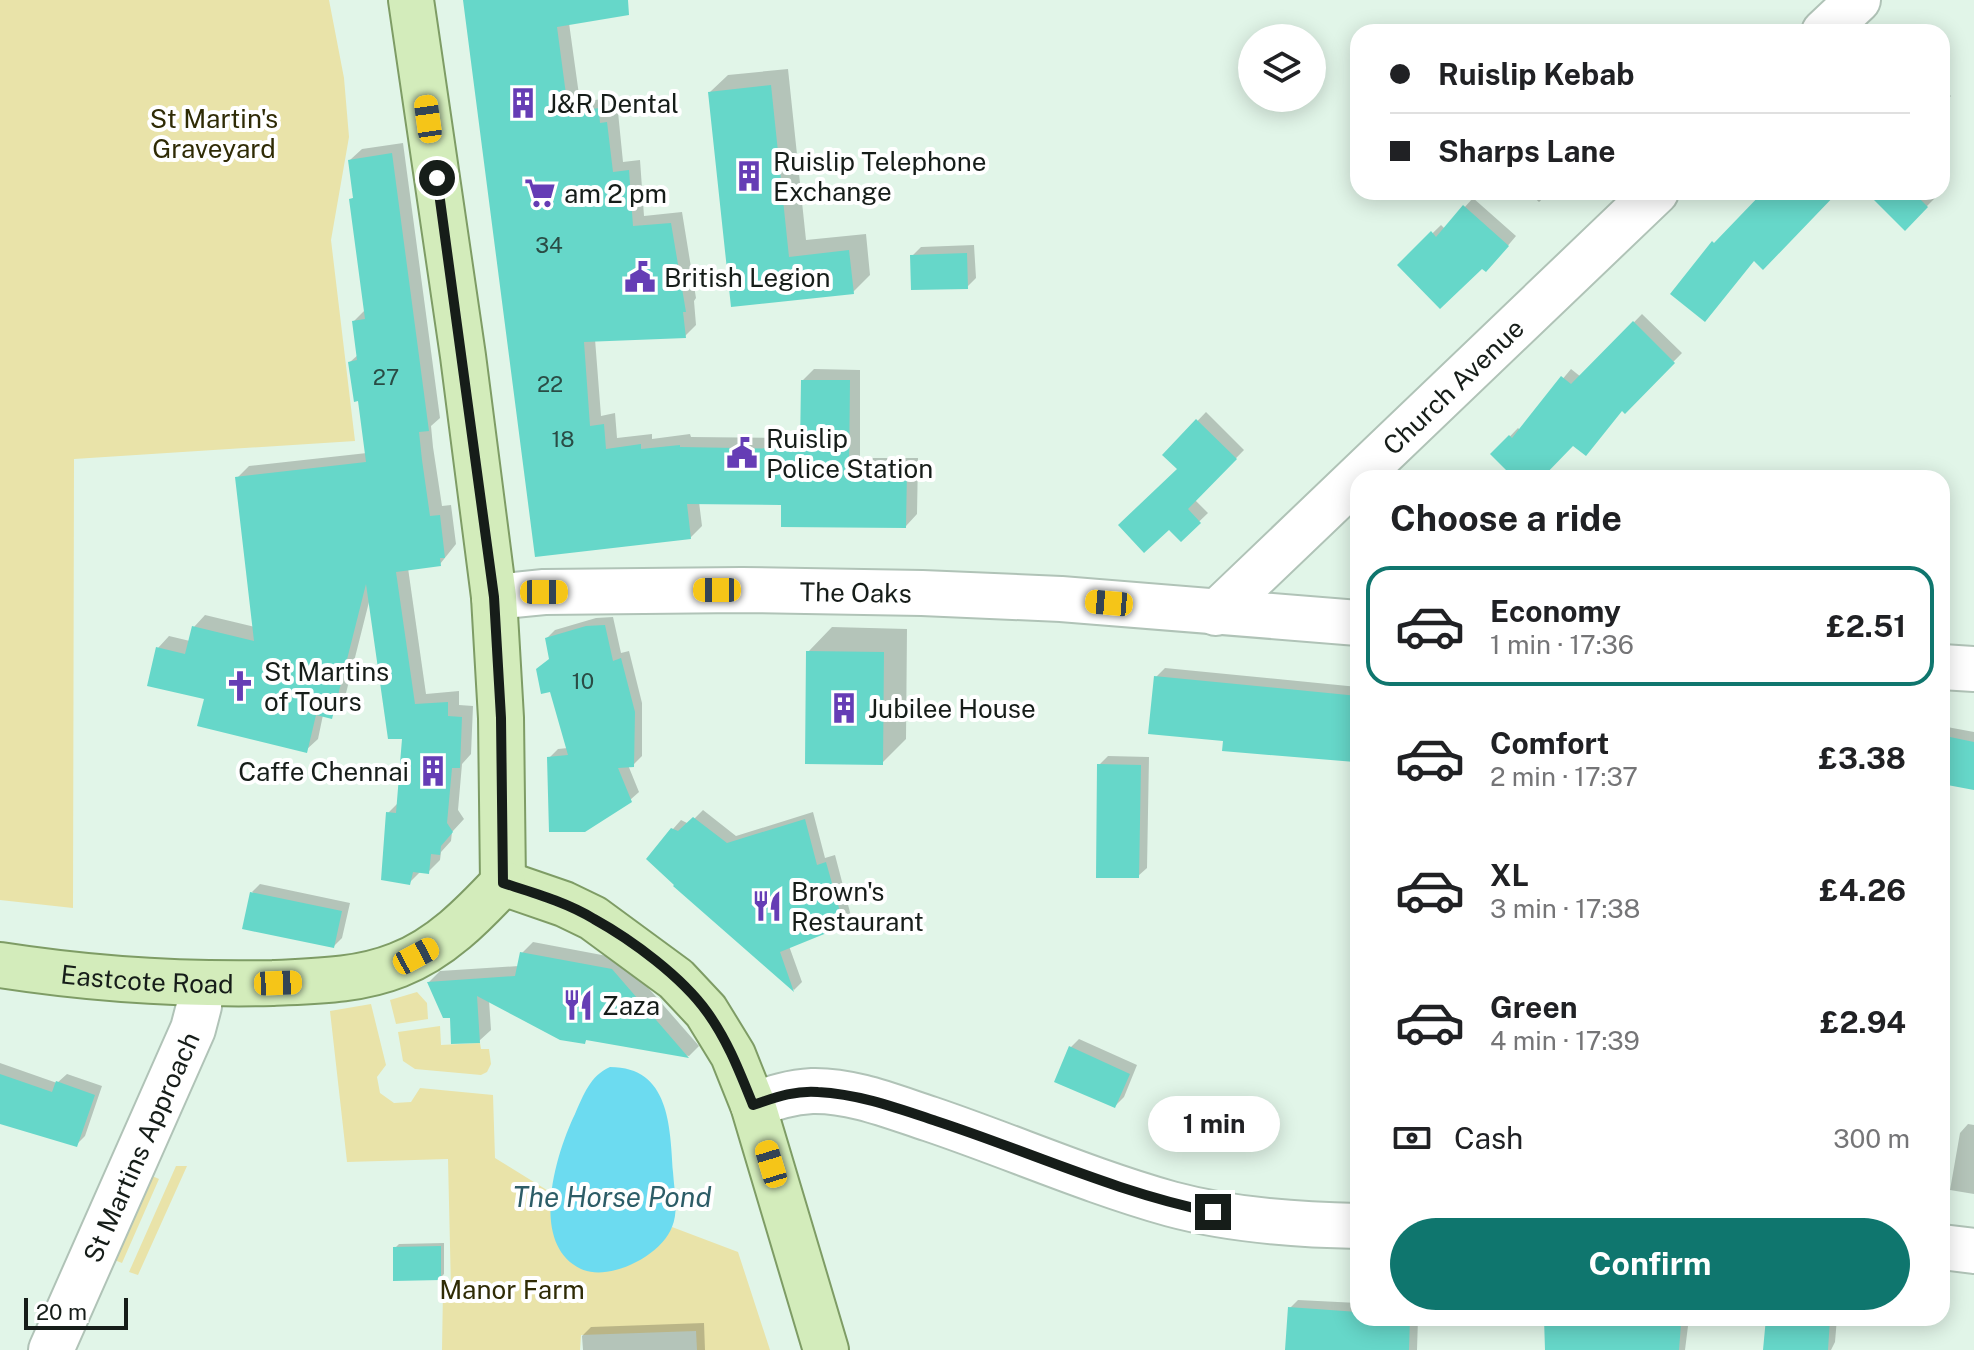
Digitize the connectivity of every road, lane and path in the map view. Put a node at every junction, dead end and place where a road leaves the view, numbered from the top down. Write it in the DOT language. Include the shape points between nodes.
graph roads {
  1 [pos="411,0"];
  2 [pos="1858,0"];
  3 [pos="1832,24"];
  4 [pos="1648,200"];
  5 [pos="1365,470"];
  6 [pos="1350,485"];
  7 [pos="494,597"];
  8 [pos="1216,613"];
  9 [pos="1350,622"];
  10 [pos="1950,668"];
  11 [pos="1974,669"];
  12 [pos="503,883"];
  13 [pos="0,965"];
  14 [pos="201,983"];
  15 [pos="753,1105"];
  16 [pos="1350,1225"];
  17 [pos="1950,1248"];
  18 [pos="1974,1251"];
  19 [pos="51,1350"];
  20 [pos="826,1350"];
  1 -- 7 [label="main road"];
  2 -- 3 [label="street"];
  4 -- 5 [label="street, Church Avenue"];
  6 -- 8 [label="street, Church Avenue"];
  7 -- 8 [label="street, The Oaks" via="742,590 905,593 1061,599"];
  7 -- 12 [label="main road"];
  8 -- 9 [label="street, The Oaks"];
  10 -- 11 [label="street"];
  12 -- 14 [label="main road, Eastcote Road" via="430,948 368,976"];
  12 -- 15 [label="main road" via="593,918 676,979 713,1022"];
  13 -- 14 [label="main road, Eastcote Road"];
  14 -- 19 [label="street, St Martins Approach" via="193,1029"];
  15 -- 16 [label="street" via="792,1093 846,1095 1006,1144 1175,1205 1260,1219"];
  15 -- 20 [label="main road"];
  17 -- 18 [label="street"];
}
